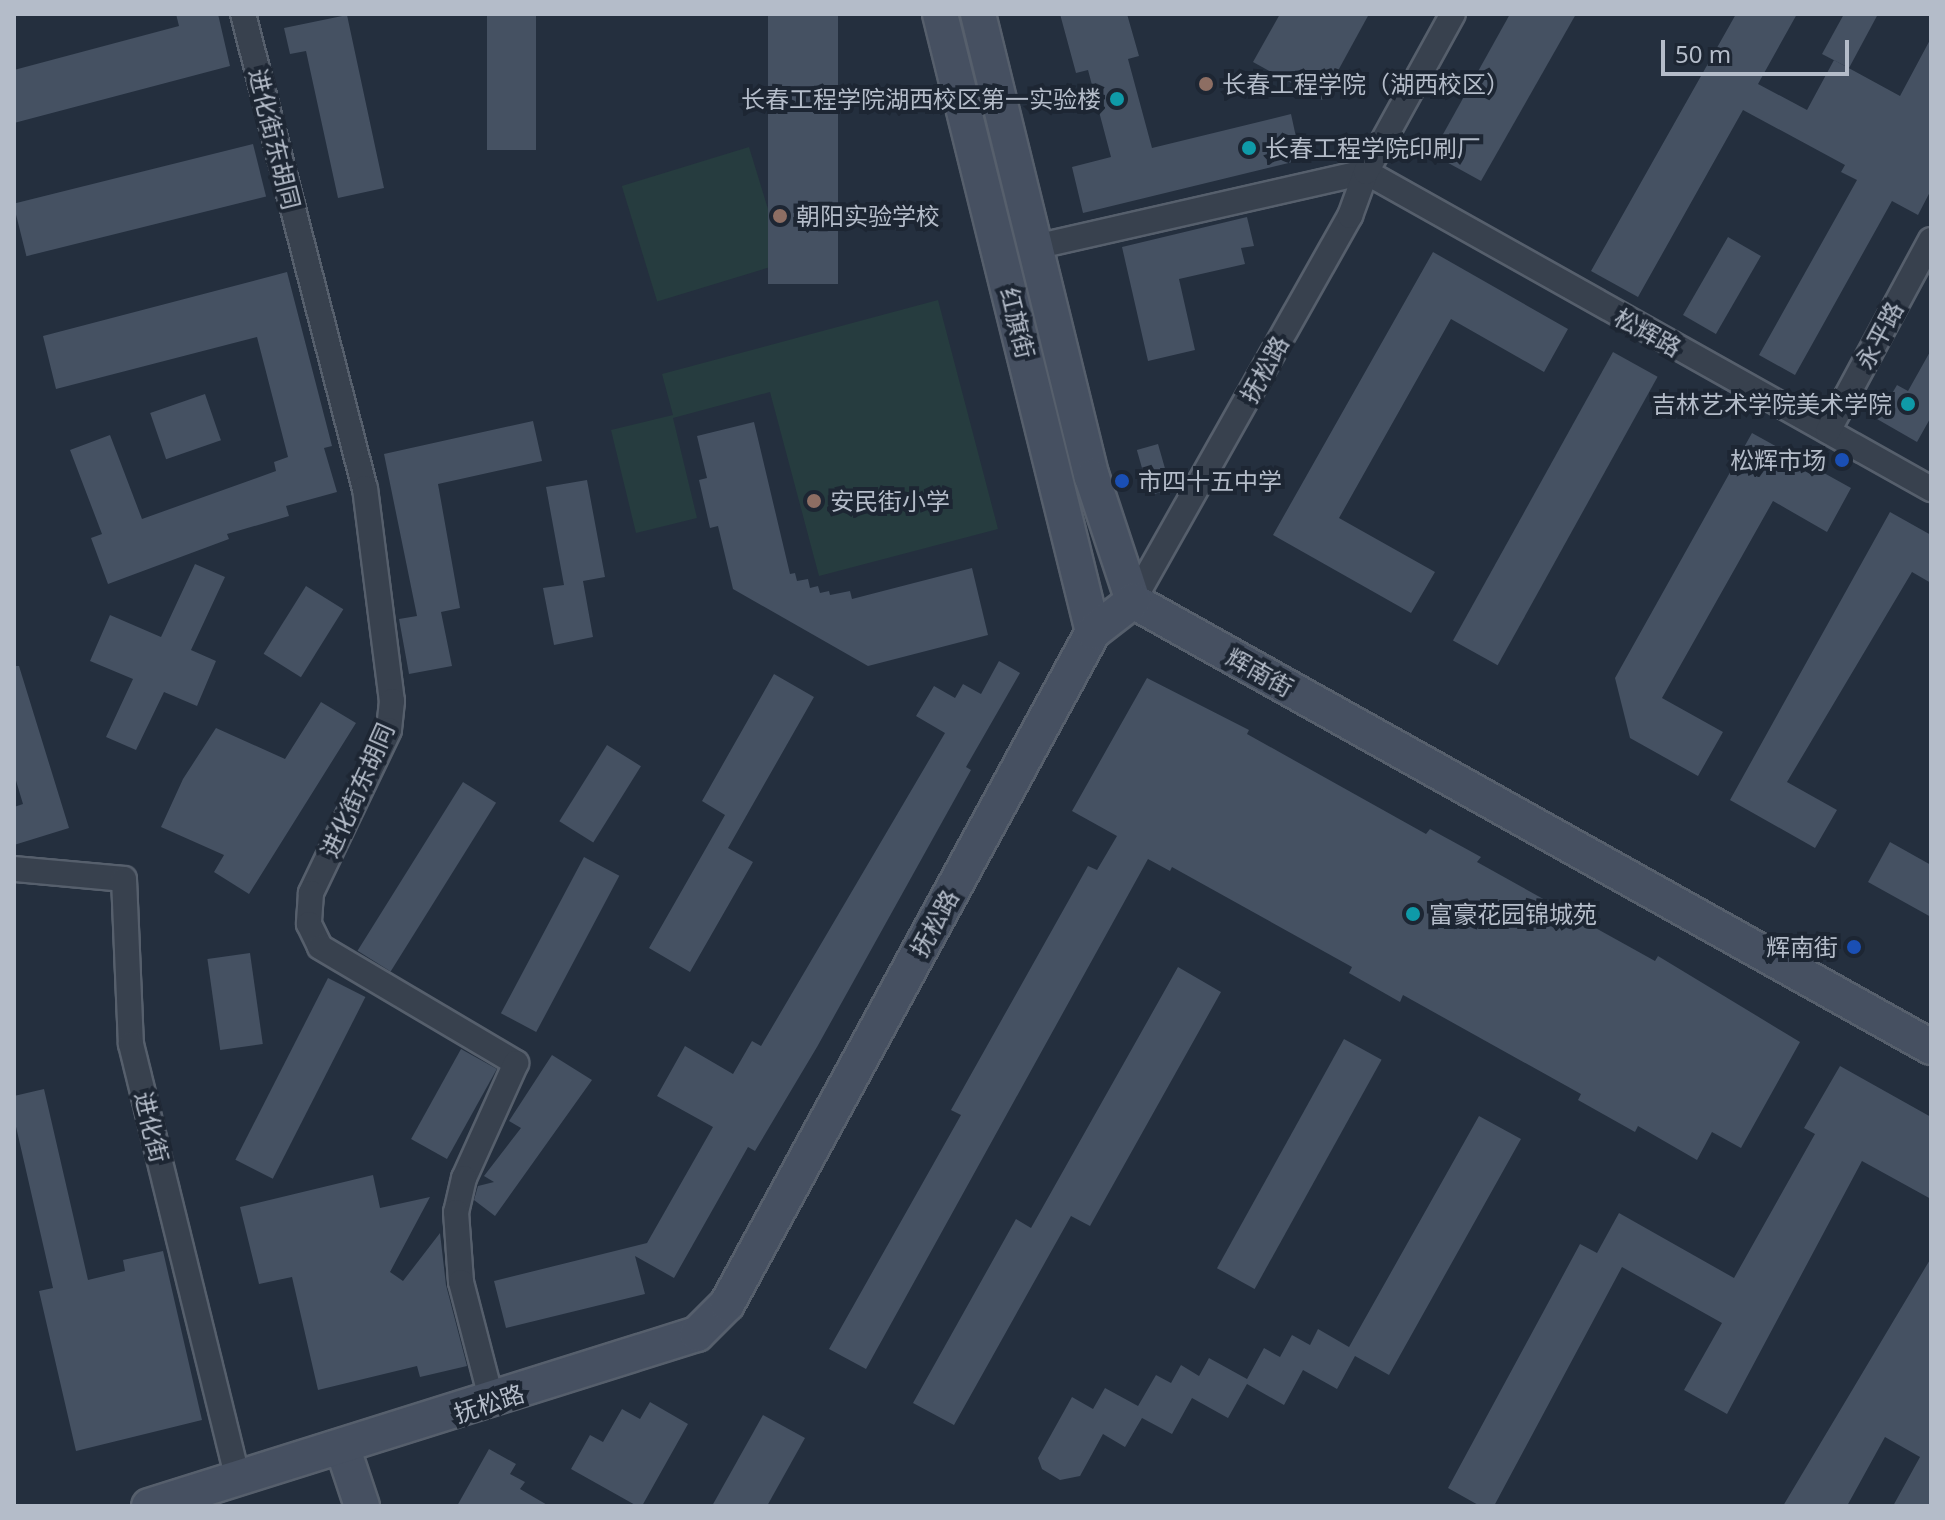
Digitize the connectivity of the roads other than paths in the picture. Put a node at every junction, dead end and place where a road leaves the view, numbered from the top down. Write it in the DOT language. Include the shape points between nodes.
graph roads {
  1 [pos="243,14"];
  2 [pos="940,14"];
  3 [pos="978,14"];
  4 [pos="1453,14"];
  5 [pos="1366,172"];
  6 [pos="1931,240"];
  7 [pos="1035,247"];
  8 [pos="1828,431"];
  9 [pos="1931,489"];
  10 [pos="1133,601"];
  11 [pos="1093,632"];
  12 [pos="14,869"];
  13 [pos="1931,1047"];
  14 [pos="492,1402"];
  15 [pos="343,1449"];
  16 [pos="238,1479"];
  17 [pos="149,1506"];
  18 [pos="362,1506"];
  1 -- 14 [label="street, 进化街东胡同" via="365,488 392,701 389,730 311,893 309,924 320,947 516,1063 464,1178 456,1212 461,1282"];
  2 -- 11 [label="street, 红旗街"];
  3 -- 7 [label="street, 红旗街"];
  4 -- 5 [label="street, 抚松路"];
  5 -- 7 [label="street"];
  5 -- 8 [label="street, 松辉路"];
  5 -- 10 [label="street, 抚松路" via="1342,230"];
  6 -- 8 [label="street, 永平路"];
  7 -- 10 [label="street, 红旗街" via="1092,477"];
  8 -- 9 [label="street, 松辉路"];
  10 -- 11 [label="street, 抚松路"];
  10 -- 13 [label="street, 辉南街"];
  11 -- 14 [label="street, 抚松路" via="727,1304 697,1334"];
  12 -- 16 [label="street, 进化街" via="124,879 131,1044"];
  14 -- 15 [label="street, 抚松路"];
  15 -- 16 [label="street, 抚松路"];
  15 -- 18 [label="street"];
  16 -- 17 [label="street, 抚松路"];
}
